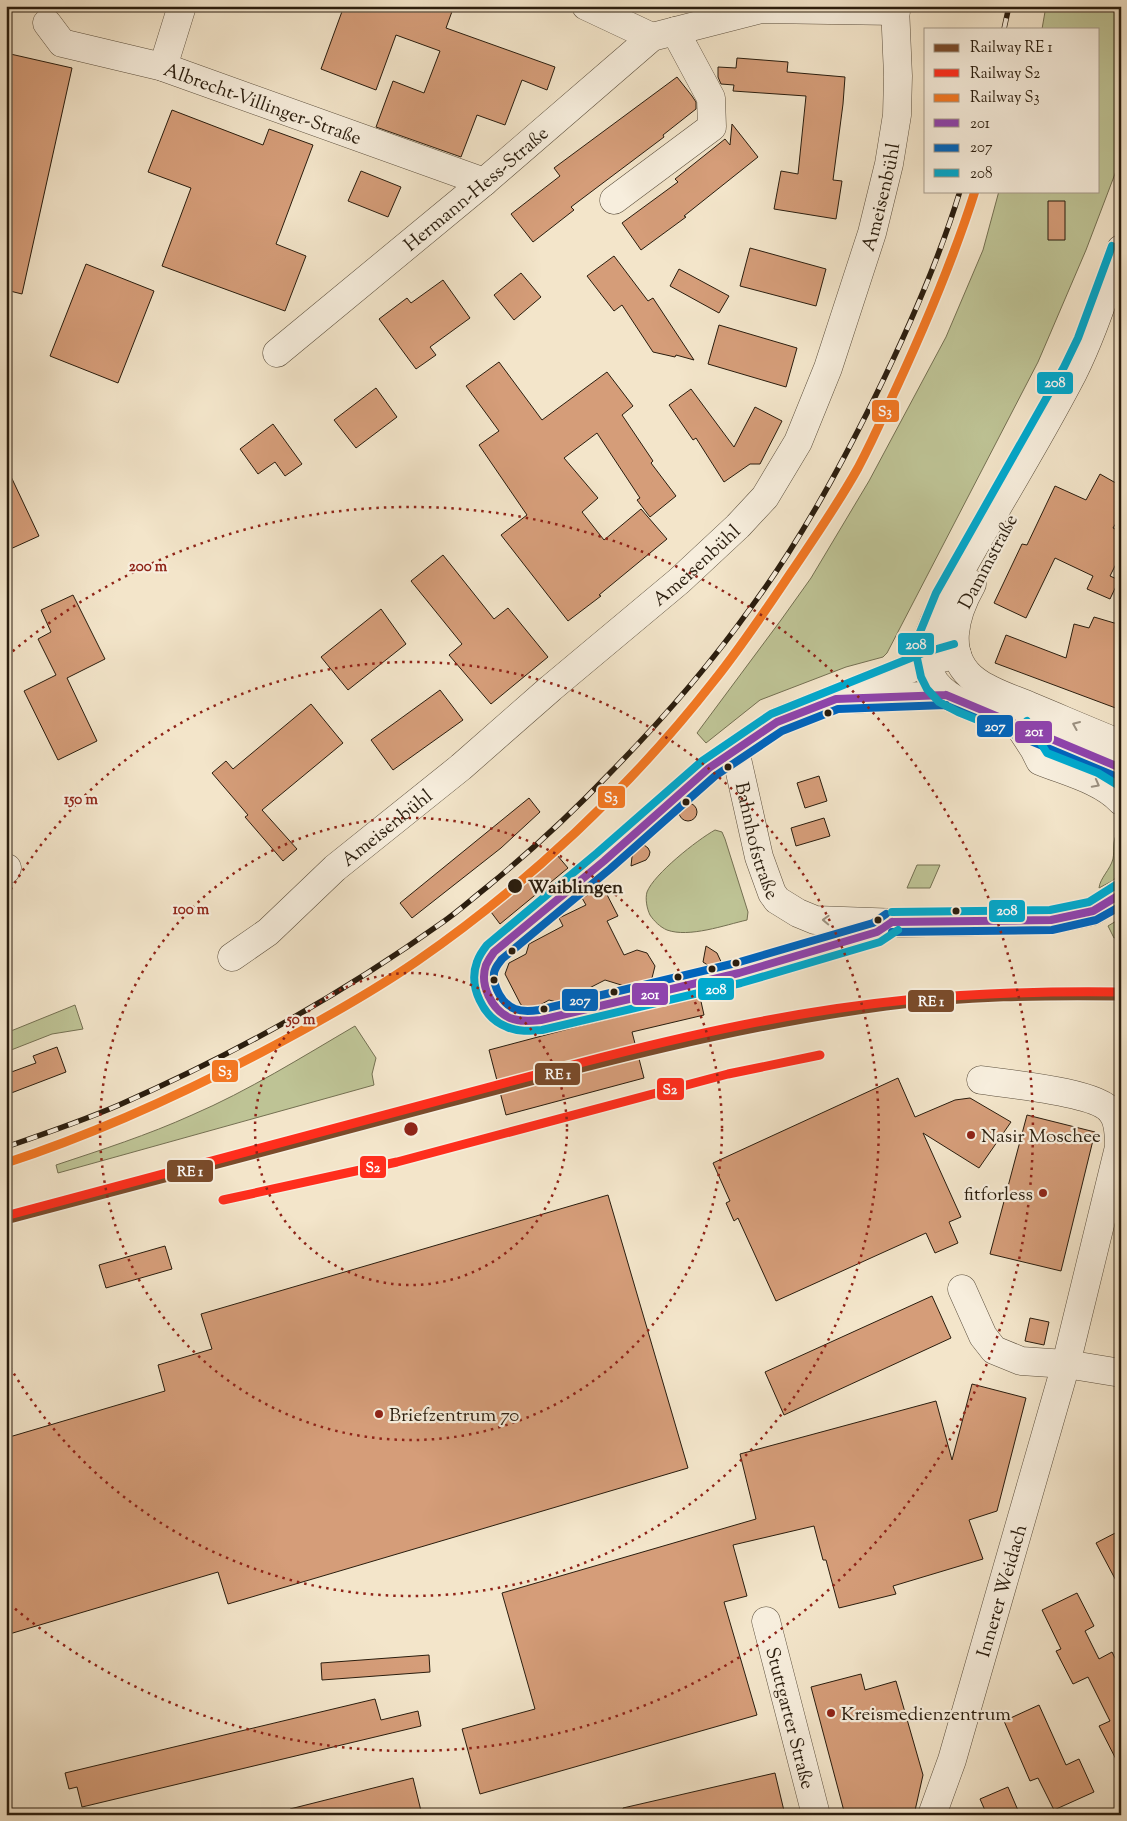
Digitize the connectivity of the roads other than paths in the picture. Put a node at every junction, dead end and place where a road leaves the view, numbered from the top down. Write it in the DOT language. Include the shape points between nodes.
graph roads {
  1 [pos="182,6"];
  2 [pos="586,6"];
  3 [pos="895,9"];
  4 [pos="47,23"];
  5 [pos="663,34"];
  6 [pos="163,67"];
  7 [pos="484,182"];
  8 [pos="614,200"];
  9 [pos="1121,249"];
  10 [pos="1121,300"];
  11 [pos="277,353"];
  12 [pos="957,654"];
  13 [pos="927,662"];
  14 [pos="946,695"];
  15 [pos="836,699"];
  16 [pos="1019,726"];
  17 [pos="1121,744"];
  18 [pos="1121,768"];
  19 [pos="1121,801"];
  20 [pos="1121,894"];
  21 [pos="232,957"];
  22 [pos="982,1080"];
  23 [pos="962,1289"];
  24 [pos="1066,1364"];
  25 [pos="1121,1373"];
  26 [pos="766,1621"];
  27 [pos="816,1815"];
  28 [pos="932,1815"];
  1 -- 6 [label="street"];
  2 -- 5 [label="street"];
  3 -- 5 [label="street, Hermann-Hess-Straße" via="761,9"];
  3 -- 21 [label="street, Ameisenbühl" via="897,115 872,232 828,368 798,442 765,497 678,581 461,767 338,866 268,932"];
  4 -- 6 [label="street, Albrecht-Villinger-Straße" via="62,42"];
  5 -- 7 [label="street, Hermann-Hess-Straße"];
  5 -- 8 [label="street" via="711,98 712,127"];
  6 -- 7 [label="street, Albrecht-Villinger-Straße"];
  7 -- 11 [label="street, Hermann-Hess-Straße"];
  9 -- 13 [label="street, Dammstraße" via="1073,372 945,598 927,641"];
  10 -- 12 [label="street, Dammstraße" via="1066,415 962,604 955,627"];
  12 -- 13 [label="street, Bahnhofstraße"];
  17 -- 12 [label="street, Dammstraße, one-way" via="975,681 962,667"];
  13 -- 14 [label="street, Dammstraße" via="935,683"];
  13 -- 15 [label="street, Bahnhofstraße"];
  14 -- 15 [label="street, Bahnhofstraße"];
  14 -- 16 [label="street, Dammstraße"];
  20 -- 15 [label="street, Bahnhofstraße, one-way" via="1093,911 1025,922 815,920 777,900 759,857 735,750 777,722"];
  16 -- 18 [label="street, Dammstraße"];
  16 -- 19 [label="street, one-way" via="1040,761 1090,781"];
  22 -- 24 [label="street, Innerer Weidach" via="1081,1096 1100,1102 1113,1113 1119,1148"];
  23 -- 24 [label="street" via="983,1336 994,1350 1021,1361"];
  24 -- 25 [label="street"];
  24 -- 28 [label="street, Innerer Weidach" via="952,1760"];
  26 -- 27 [label="street, Stuttgarter Straße"];
}
